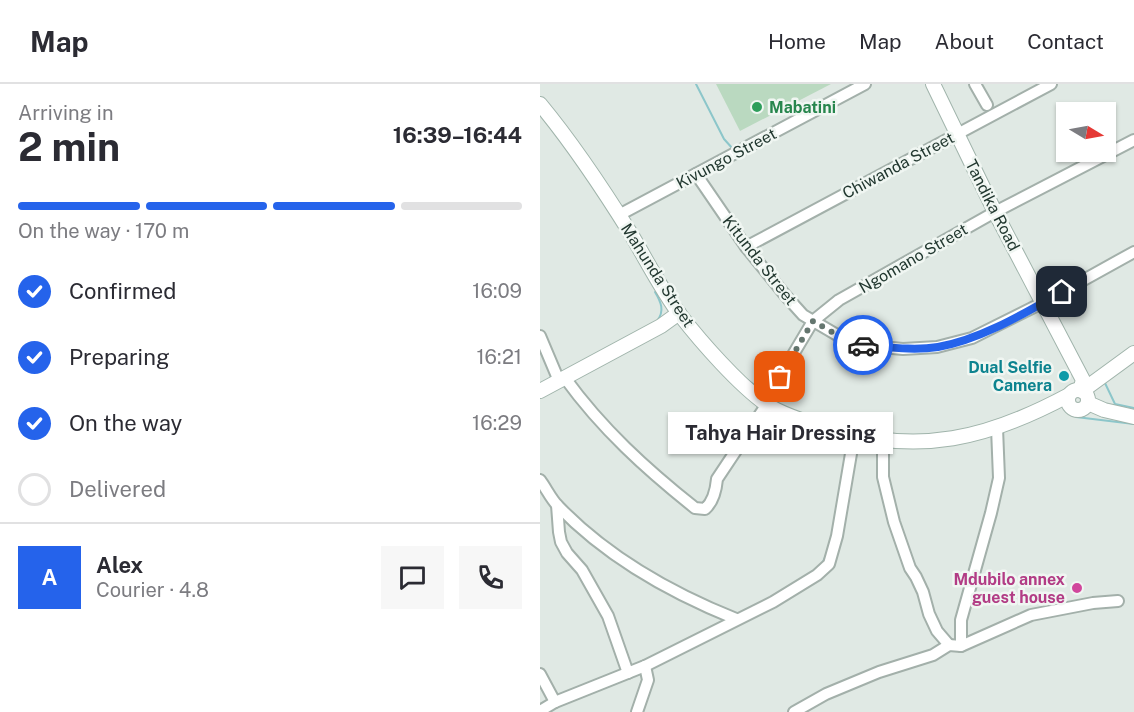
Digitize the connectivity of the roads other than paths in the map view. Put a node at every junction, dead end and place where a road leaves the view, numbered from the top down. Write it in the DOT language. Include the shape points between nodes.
graph roads {
  1 [pos="865,84"];
  2 [pos="933,84"];
  3 [pos="975,84"];
  4 [pos="1051,84"];
  5 [pos="540,104"];
  6 [pos="987,105"];
  7 [pos="957,134"];
  8 [pos="1134,140"];
  9 [pos="696,174"];
  10 [pos="995,212"];
  11 [pos="619,214"];
  12 [pos="746,247"];
  13 [pos="1134,252"];
  14 [pos="1044,303"];
  15 [pos="679,313"];
  16 [pos="813,321"];
  17 [pos="540,336"];
  18 [pos="1134,353"];
  19 [pos="562,379"];
  20 [pos="540,391"];
  21 [pos="1082,392"];
  22 [pos="767,404"];
  23 [pos="1045,408"];
  24 [pos="1134,417"];
  25 [pos="997,428"];
  26 [pos="854,436"];
  27 [pos="883,440"];
  28 [pos="540,480"];
  29 [pos="557,505"];
  30 [pos="1118,601"];
  31 [pos="736,619"];
  32 [pos="955,645"];
  33 [pos="645,666"];
  34 [pos="628,673"];
  35 [pos="540,674"];
  36 [pos="546,709"];
  37 [pos="637,712"];
  38 [pos="794,712"];
  1 -- 9 [label="street, Kivungo Street"];
  2 -- 7 [label="street, Tandika Road"];
  3 -- 6 [label="street"];
  4 -- 7 [label="street, Chiwanda Street"];
  5 -- 11 [label="street, Mahunda Street"];
  7 -- 10 [label="street, Tandika Road"];
  7 -- 12 [label="street, Chiwanda Street"];
  8 -- 10 [label="street, Ngomano Street"];
  9 -- 11 [label="street, Kivungo Street"];
  9 -- 12 [label="street, Kitunda Street"];
  10 -- 14 [label="street, Tandika Road"];
  10 -- 16 [label="street, Ngomano Street" via="840,300"];
  11 -- 15 [label="street, Mahunda Street"];
  12 -- 16 [label="street, Kitunda Street" via="803,315"];
  13 -- 14 [label="street, Kitunda Street"];
  14 -- 16 [label="street, Kitunda Street" via="972,338 937,347 860,345"];
  14 -- 21 [label="street, Tandika Road" via="1083,380"];
  15 -- 19 [label="street"];
  15 -- 22 [label="street, Mahunda Street" via="725,365"];
  16 -- 22 [label="street, Ngomano Street"];
  17 -- 19 [label="street"];
  18 -- 21 [label="street"];
  19 -- 20 [label="street"];
  19 -- 22 [label="street, Ngomano Street" via="639,462 701,509 709,506 717,479"];
  21 -- 23 [label="street, Mahunda Street"];
  21 -- 23 [label="street" via="1082,409"];
  21 -- 24 [label="street" via="1104,410"];
  22 -- 26 [label="street, Mahunda Street" via="815,425"];
  23 -- 25 [label="street, Mahunda Street"];
  25 -- 27 [label="street, Mahunda Street" via="947,440"];
  25 -- 32 [label="street" via="999,478"];
  26 -- 27 [label="street, Mahunda Street"];
  26 -- 31 [label="street" via="829,564 773,602"];
  27 -- 32 [label="street" via="883,477 910,568 937,631"];
  28 -- 29 [label="street"];
  29 -- 31 [label="street" via="620,559"];
  29 -- 34 [label="street" via="561,542 608,616"];
  30 -- 32 [label="street" via="1032,615"];
  31 -- 33 [label="street"];
  32 -- 38 [label="street" via="826,694"];
  33 -- 34 [label="street"];
  33 -- 37 [label="street" via="648,680"];
  34 -- 36 [label="street"];
  35 -- 36 [label="street"];
}
